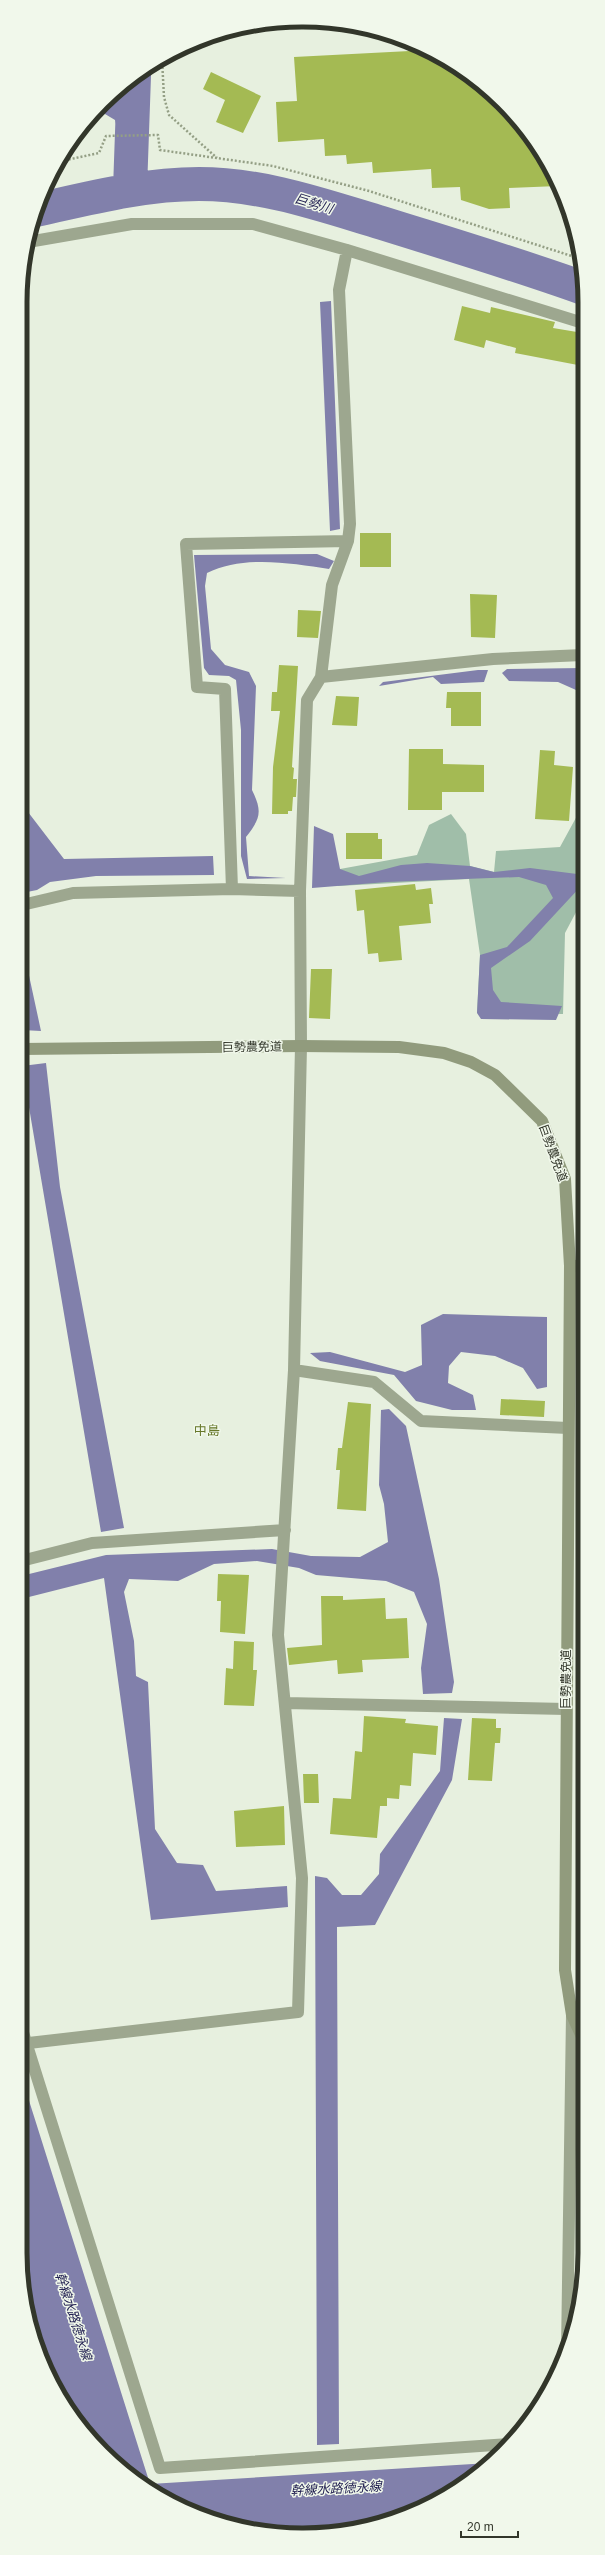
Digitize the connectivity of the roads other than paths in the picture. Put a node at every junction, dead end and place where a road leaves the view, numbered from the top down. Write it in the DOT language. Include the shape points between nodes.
graph roads {
  1 [pos="34,241"];
  2 [pos="347,250"];
  3 [pos="578,321"];
  4 [pos="348,541"];
  5 [pos="578,655"];
  6 [pos="321,678"];
  7 [pos="232,889"];
  8 [pos="300,891"];
  9 [pos="27,904"];
  10 [pos="301,1046"];
  11 [pos="27,1049"];
  12 [pos="576,1266"];
  13 [pos="294,1370"];
  14 [pos="568,1428"];
  15 [pos="285,1530"];
  16 [pos="27,1559"];
  17 [pos="285,1703"];
  18 [pos="566,1709"];
  19 [pos="572,2015"];
  20 [pos="578,2028"];
  21 [pos="27,2043"];
  22 [pos="27,2055"];
  23 [pos="567,2329"];
  24 [pos="499,2445"];
  1 -- 2 [label="street" via="132,224 253,224"];
  2 -- 3 [label="street"];
  2 -- 4 [label="street" via="339,290 350,524"];
  4 -- 6 [label="street" via="332,585"];
  4 -- 7 [label="street" via="186,544 197,687 225,689"];
  5 -- 6 [label="street" via="494,659"];
  6 -- 8 [label="street" via="307,700"];
  7 -- 8 [label="street"];
  7 -- 9 [label="street" via="73,893"];
  8 -- 10 [label="street"];
  10 -- 11 [label="street, 巨勢農免道"];
  10 -- 12 [label="street, 巨勢農免道" via="399,1047 444,1053 495,1075 542,1121 565,1179"];
  10 -- 13 [label="street"];
  12 -- 14 [label="street, 巨勢農免道"];
  13 -- 14 [label="street" via="374,1382 421,1421"];
  13 -- 15 [label="street"];
  14 -- 18 [label="street, 巨勢農免道"];
  15 -- 16 [label="street" via="92,1543"];
  15 -- 17 [label="street" via="278,1635"];
  17 -- 18 [label="street"];
  17 -- 21 [label="street" via="302,1878 298,2012"];
  18 -- 19 [label="street, 巨勢農免道" via="565,1970"];
  19 -- 20 [label="street, 巨勢農免道"];
  19 -- 23 [label="street"];
  22 -- 24 [label="street" via="160,2468"];
}
